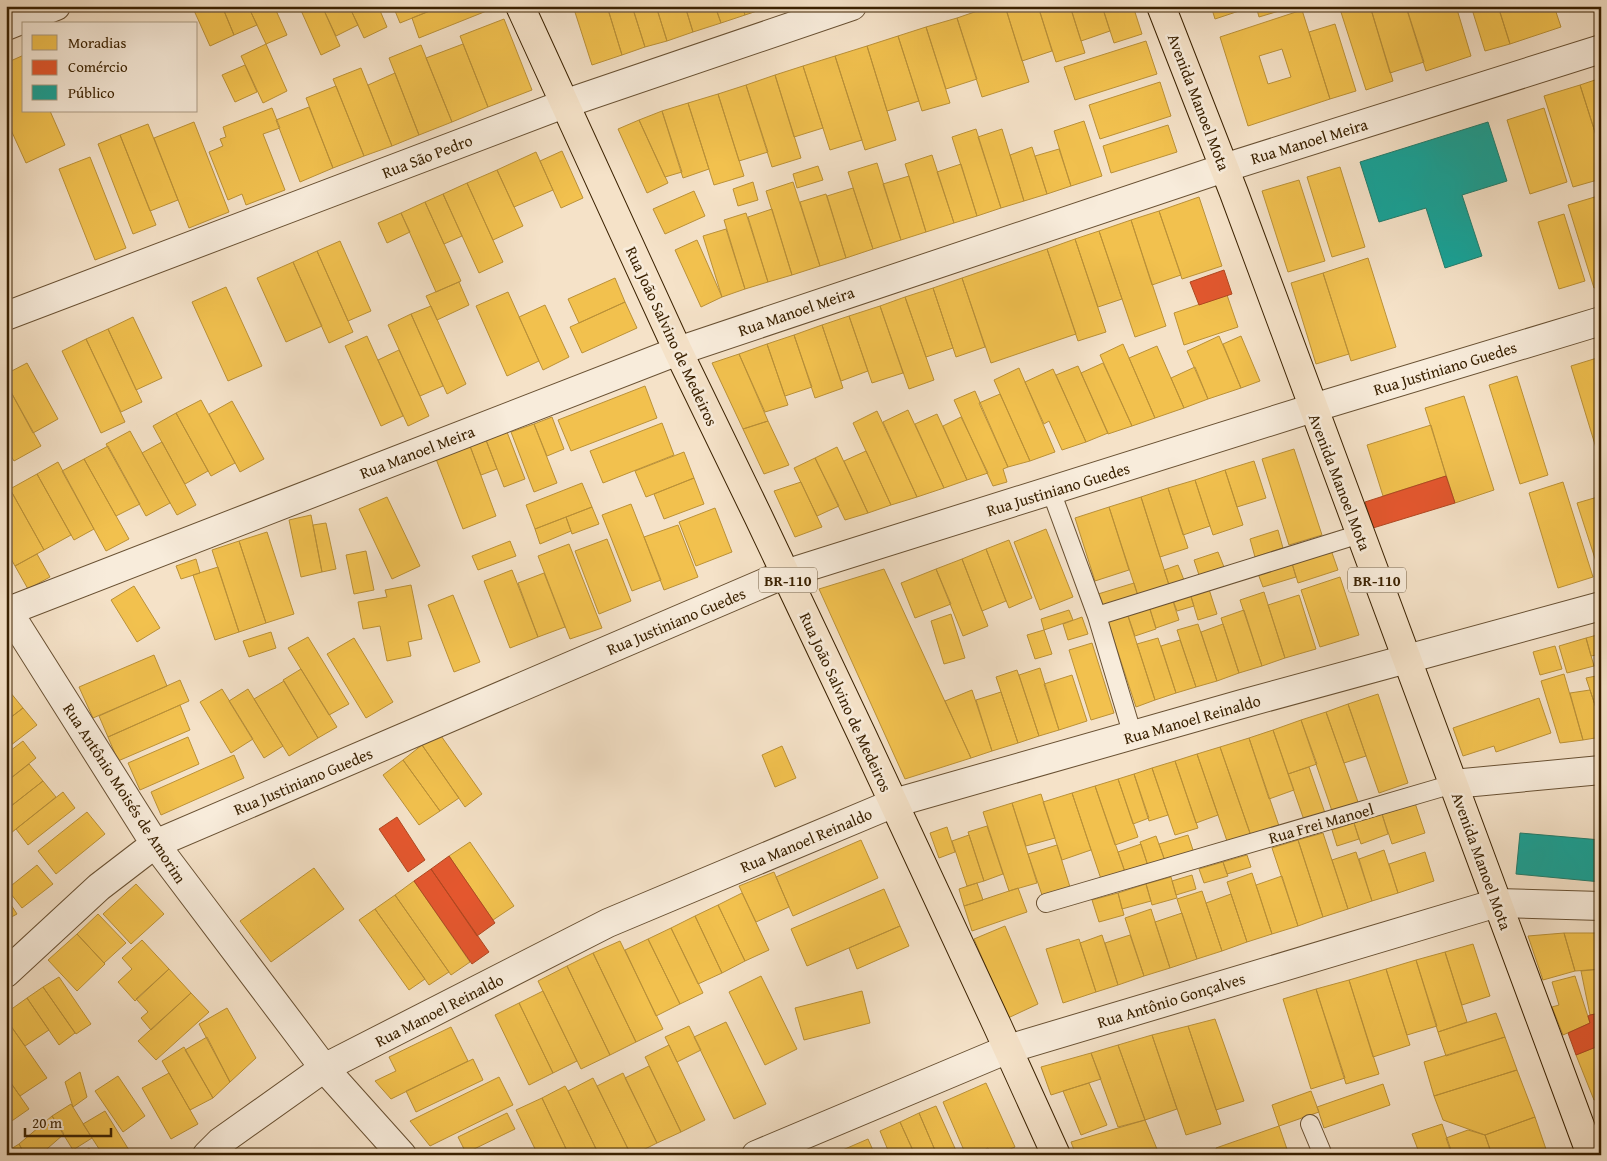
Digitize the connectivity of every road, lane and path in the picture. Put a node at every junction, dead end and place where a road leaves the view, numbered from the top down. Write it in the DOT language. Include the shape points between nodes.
graph roads {
  1 [pos="56,6"];
  2 [pos="520,6"];
  3 [pos="852,6"];
  4 [pos="1161,6"];
  5 [pos="6,26"];
  6 [pos="1601,49"];
  7 [pos="564,104"];
  8 [pos="1224,168"];
  9 [pos="6,316"];
  10 [pos="1601,321"];
  11 [pos="678,351"];
  12 [pos="1313,408"];
  13 [pos="1051,491"];
  14 [pos="1360,534"];
  15 [pos="785,574"];
  16 [pos="1601,606"];
  17 [pos="7,611"];
  18 [pos="1097,616"];
  19 [pos="1407,660"];
  20 [pos="1133,736"];
  21 [pos="1601,770"];
  22 [pos="1453,784"];
  23 [pos="894,804"];
  24 [pos="155,844"];
  25 [pos="1046,903"];
  26 [pos="1497,903"];
  27 [pos="1601,906"];
  28 [pos="6,973"];
  29 [pos="1008,1049"];
  30 [pos="324,1068"];
  31 [pos="1310,1124"];
  32 [pos="207,1155"];
  33 [pos="402,1155"];
  34 [pos="756,1155"];
  35 [pos="1056,1155"];
  36 [pos="1323,1155"];
  37 [pos="1591,1155"];
  1 -- 5 [label="street"];
  2 -- 7 [label="main road, Rua João Salvino de Medeiros / BR-110"];
  3 -- 7 [label="street, Rua São Pedro"];
  4 -- 8 [label="main road, Avenida Manoel Mota / BR-110"];
  6 -- 8 [label="street, Rua Manoel Meira"];
  7 -- 9 [label="street, Rua São Pedro"];
  7 -- 11 [label="main road, Rua João Salvino de Medeiros / BR-110"];
  8 -- 11 [label="street, Rua Manoel Meira"];
  8 -- 12 [label="main road, Avenida Manoel Mota / BR-110"];
  10 -- 12 [label="street, Rua Justiniano Guedes"];
  11 -- 15 [label="main road, Rua João Salvino de Medeiros / BR-110"];
  11 -- 17 [label="street, Rua Manoel Meira"];
  12 -- 13 [label="street, Rua Justiniano Guedes"];
  12 -- 14 [label="main road, Avenida Manoel Mota / BR-110"];
  13 -- 15 [label="street, Rua Justiniano Guedes"];
  13 -- 18 [label="lane"];
  14 -- 18 [label="lane"];
  14 -- 19 [label="main road, Avenida Manoel Mota / BR-110"];
  15 -- 23 [label="main road, Rua João Salvino de Medeiros / BR-110"];
  15 -- 24 [label="street, Rua Justiniano Guedes"];
  16 -- 19 [label="street, Rua Manoel Reinaldo"];
  17 -- 24 [label="street, Rua Antônio Moisés de Amorim"];
  18 -- 20 [label="lane"];
  19 -- 20 [label="street, Rua Manoel Reinaldo"];
  19 -- 22 [label="main road, Avenida Manoel Mota / BR-110"];
  20 -- 23 [label="street, Rua Manoel Reinaldo"];
  21 -- 22 [label="street, Rua Frei Manoel"];
  22 -- 25 [label="lane, Rua Frei Manoel"];
  22 -- 26 [label="main road, Avenida Manoel Mota / BR-110"];
  23 -- 29 [label="main road, Rua João Salvino de Medeiros / BR-110"];
  23 -- 30 [label="street, Rua Manoel Reinaldo" via="608,923"];
  24 -- 28 [label="street, Rua Justiniano Guedes" via="100,887"];
  24 -- 30 [label="street, Rua Antônio Moisés de Amorim"];
  26 -- 27 [label="street, Rua Antônio Gonçalves"];
  26 -- 29 [label="street, Rua Antônio Gonçalves"];
  26 -- 37 [label="main road, Avenida Manoel Mota / BR-110"];
  29 -- 34 [label="street, Rua Antônio Gonçalves"];
  29 -- 35 [label="main road, Rua João Salvino de Medeiros / BR-110"];
  30 -- 32 [label="street, Rua Manoel Reinaldo" via="220,1142"];
  30 -- 33 [label="street, Rua Antônio Moisés de Amorim"];
  31 -- 36 [label="lane"];
}
